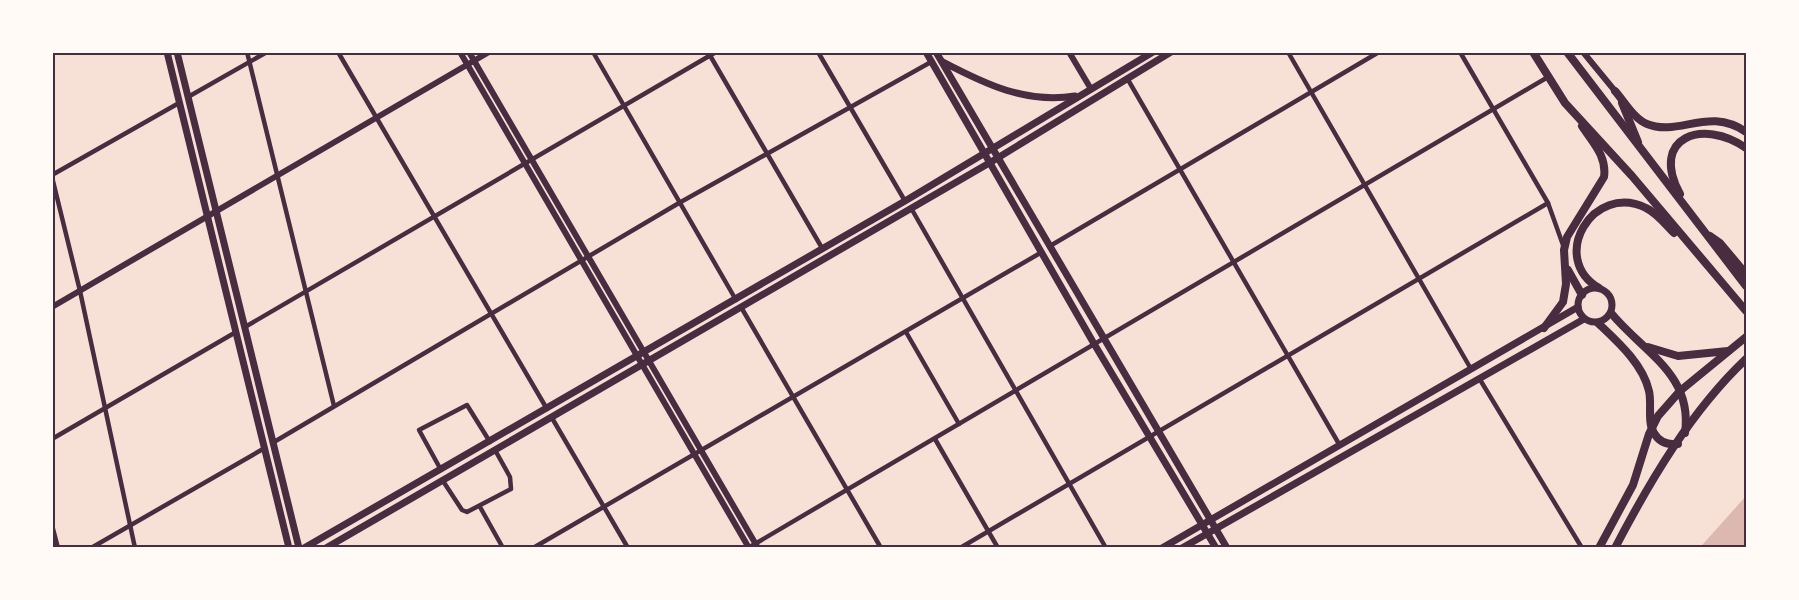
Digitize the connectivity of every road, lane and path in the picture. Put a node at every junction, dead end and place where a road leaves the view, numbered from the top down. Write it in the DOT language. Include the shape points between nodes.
graph roads {
  1 [pos="167,52"];
  2 [pos="177,52"];
  3 [pos="247,52"];
  4 [pos="267,52"];
  5 [pos="338,52"];
  6 [pos="460,52"];
  7 [pos="469,52"];
  8 [pos="489,52"];
  9 [pos="593,52"];
  10 [pos="716,52"];
  11 [pos="818,52"];
  12 [pos="926,52"];
  13 [pos="936,52"];
  14 [pos="1069,52"];
  15 [pos="1153,52"];
  16 [pos="1171,52"];
  17 [pos="1288,52"];
  18 [pos="1379,52"];
  19 [pos="1460,52"];
  20 [pos="1533,52"];
  21 [pos="1567,52"];
  22 [pos="1583,52"];
  23 [pos="709,54"];
  24 [pos="941,61"];
  25 [pos="251,62"];
  26 [pos="932,62"];
  27 [pos="471,63"];
  28 [pos="1548,77"];
  29 [pos="1127,78"];
  30 [pos="1091,89"];
  31 [pos="1615,91"];
  32 [pos="1310,93"];
  33 [pos="1080,95"];
  34 [pos="188,97"];
  35 [pos="179,103"];
  36 [pos="1565,103"];
  37 [pos="624,106"];
  38 [pos="850,108"];
  39 [pos="1493,109"];
  40 [pos="377,118"];
  41 [pos="1746,132"];
  42 [pos="1746,148"];
  43 [pos="993,149"];
  44 [pos="1640,149"];
  45 [pos="767,153"];
  46 [pos="986,153"];
  47 [pos="998,157"];
  48 [pos="991,162"];
  49 [pos="529,163"];
  50 [pos="1180,169"];
  51 [pos="52,176"];
  52 [pos="278,176"];
  53 [pos="1364,184"];
  54 [pos="905,201"];
  55 [pos="679,203"];
  56 [pos="1548,203"];
  57 [pos="911,208"];
  58 [pos="217,212"];
  59 [pos="1691,214"];
  60 [pos="434,216"];
  61 [pos="209,217"];
  62 [pos="1050,246"];
  63 [pos="1718,246"];
  64 [pos="822,248"];
  65 [pos="1564,250"];
  66 [pos="1042,251"];
  67 [pos="586,258"];
  68 [pos="1701,259"];
  69 [pos="1232,262"];
  70 [pos="1567,266"];
  71 [pos="1746,274"];
  72 [pos="1420,276"];
  73 [pos="1746,286"];
  74 [pos="1599,288"];
  75 [pos="80,291"];
  76 [pos="306,292"];
  77 [pos="1581,295"];
  78 [pos="963,299"];
  79 [pos="736,300"];
  80 [pos="52,307"];
  81 [pos="741,307"];
  82 [pos="1578,307"];
  83 [pos="1746,311"];
  84 [pos="1611,313"];
  85 [pos="492,315"];
  86 [pos="1584,319"];
  87 [pos="1598,322"];
  88 [pos="245,327"];
  89 [pos="1544,328"];
  90 [pos="236,332"];
  91 [pos="906,332"];
  92 [pos="1102,337"];
  93 [pos="1746,337"];
  94 [pos="1093,342"];
  95 [pos="1646,347"];
  96 [pos="1729,351"];
  97 [pos="1288,353"];
  98 [pos="641,354"];
  99 [pos="1746,359"];
  100 [pos="646,363"];
  101 [pos="1471,369"];
  102 [pos="1479,377"];
  103 [pos="1016,390"];
  104 [pos="1680,392"];
  105 [pos="792,398"];
  106 [pos="334,406"];
  107 [pos="105,408"];
  108 [pos="547,409"];
  109 [pos="552,418"];
  110 [pos="959,424"];
  111 [pos="1651,428"];
  112 [pos="1158,430"];
  113 [pos="1685,435"];
  114 [pos="1150,436"];
  115 [pos="52,439"];
  116 [pos="935,439"];
  117 [pos="274,442"];
  118 [pos="490,442"];
  119 [pos="1338,444"];
  120 [pos="1678,444"];
  121 [pos="263,448"];
  122 [pos="495,450"];
  123 [pos="703,451"];
  124 [pos="696,455"];
  125 [pos="441,470"];
  126 [pos="443,482"];
  127 [pos="1068,482"];
  128 [pos="847,490"];
  129 [pos="480,507"];
  130 [pos="604,508"];
  131 [pos="1211,520"];
  132 [pos="129,524"];
  133 [pos="52,525"];
  134 [pos="1202,525"];
  135 [pos="1216,528"];
  136 [pos="988,532"];
  137 [pos="1207,533"];
  138 [pos="752,547"];
  139 [pos="58,548"];
  140 [pos="91,548"];
  141 [pos="135,548"];
  142 [pos="289,548"];
  143 [pos="299,548"];
  144 [pos="304,548"];
  145 [pos="326,548"];
  146 [pos="503,548"];
  147 [pos="533,548"];
  148 [pos="627,548"];
  149 [pos="881,548"];
  150 [pos="960,548"];
  151 [pos="998,548"];
  152 [pos="1106,548"];
  153 [pos="1162,548"];
  154 [pos="1182,548"];
  155 [pos="1216,548"];
  156 [pos="1227,548"];
  157 [pos="1582,548"];
  158 [pos="1599,548"];
  159 [pos="1615,548"];
  1 -- 35 [label="main road"];
  2 -- 34 [label="main road"];
  3 -- 25 [label="street"];
  4 -- 25 [label="street"];
  5 -- 40 [label="street"];
  6 -- 27 [label="street"];
  7 -- 27 [label="street"];
  8 -- 27 [label="street"];
  9 -- 37 [label="street"];
  10 -- 23 [label="street"];
  11 -- 38 [label="street"];
  12 -- 26 [label="main road"];
  13 -- 24 [label="main road"];
  14 -- 30 [label="street"];
  15 -- 30 [label="main road"];
  16 -- 29 [label="main road"];
  17 -- 32 [label="street"];
  18 -- 32 [label="street"];
  19 -- 39 [label="street"];
  20 -- 28 [label="main road"];
  21 -- 44 [label="main road"];
  22 -- 31 [label="street"];
  23 -- 37 [label="street"];
  23 -- 45 [label="street"];
  24 -- 33 [label="main road" via="1010,93 1052,98"];
  24 -- 43 [label="main road"];
  25 -- 34 [label="street"];
  25 -- 52 [label="street"];
  26 -- 38 [label="street"];
  26 -- 46 [label="main road"];
  27 -- 40 [label="street"];
  27 -- 49 [label="street"];
  28 -- 36 [label="main road"];
  28 -- 39 [label="street"];
  29 -- 47 [label="main road"];
  29 -- 50 [label="street"];
  30 -- 33 [label="main road"];
  31 -- 41 [label="main road" via="1646,124 1666,126 1707,120 1726,122"];
  31 -- 44 [label="main road"];
  32 -- 50 [label="street"];
  32 -- 53 [label="street"];
  33 -- 43 [label="main road"];
  34 -- 58 [label="main road"];
  35 -- 51 [label="street"];
  35 -- 61 [label="main road"];
  36 -- 65 [label="main road" via="1605,166 1599,189 1572,226"];
  36 -- 68 [label="main road"];
  37 -- 49 [label="street"];
  37 -- 55 [label="street"];
  38 -- 45 [label="street"];
  38 -- 54 [label="street"];
  39 -- 53 [label="street"];
  39 -- 56 [label="street"];
  40 -- 52 [label="street"];
  40 -- 60 [label="street"];
  42 -- 59 [label="main road" via="1725,135 1708,132 1690,136 1677,146 1669,165 1671,177"];
  43 -- 46 [label="main road"];
  43 -- 47 [label="main road"];
  44 -- 59 [label="main road"];
  45 -- 55 [label="street"];
  45 -- 64 [label="street"];
  46 -- 48 [label="main road"];
  46 -- 54 [label="main road"];
  47 -- 48 [label="main road"];
  47 -- 62 [label="main road"];
  48 -- 57 [label="main road"];
  48 -- 66 [label="main road"];
  49 -- 60 [label="street"];
  49 -- 67 [label="street"];
  49 -- 67 [label="street" via="560,227"];
  50 -- 62 [label="street"];
  50 -- 69 [label="street"];
  51 -- 75 [label="street"];
  52 -- 58 [label="street"];
  52 -- 76 [label="street"];
  53 -- 69 [label="street"];
  53 -- 72 [label="street"];
  54 -- 64 [label="main road"];
  55 -- 67 [label="street"];
  55 -- 79 [label="street"];
  56 -- 65 [label="street"];
  56 -- 72 [label="street"];
  57 -- 78 [label="street"];
  57 -- 81 [label="main road"];
  58 -- 61 [label="street"];
  58 -- 88 [label="main road"];
  59 -- 63 [label="main road"];
  60 -- 76 [label="street"];
  60 -- 85 [label="street"];
  61 -- 75 [label="street"];
  61 -- 90 [label="main road"];
  62 -- 92 [label="main road"];
  63 -- 71 [label="main road"];
  63 -- 73 [label="main road"];
  64 -- 79 [label="main road"];
  65 -- 70 [label="main road"];
  66 -- 78 [label="street"];
  66 -- 94 [label="main road"];
  67 -- 85 [label="street"];
  67 -- 98 [label="street"];
  68 -- 74 [label="main road" via="1649,209 1629,202 1606,205 1590,217 1577,244 1578,267"];
  68 -- 83 [label="main road"];
  69 -- 92 [label="street"];
  69 -- 97 [label="street"];
  70 -- 77 [label="main road"];
  70 -- 89 [label="main road" via="1563,302"];
  72 -- 97 [label="street"];
  72 -- 101 [label="street"];
  74 -- 77 [label="main road"];
  74 -- 84 [label="main road" via="1611,298"];
  75 -- 80 [label="street"];
  75 -- 107 [label="street"];
  76 -- 88 [label="street"];
  76 -- 106 [label="street"];
  77 -- 82 [label="main road"];
  78 -- 91 [label="street"];
  78 -- 103 [label="street"];
  79 -- 98 [label="main road"];
  81 -- 100 [label="main road"];
  81 -- 105 [label="street"];
  82 -- 86 [label="main road"];
  82 -- 89 [label="main road"];
  84 -- 87 [label="main road"];
  84 -- 95 [label="main road"];
  85 -- 106 [label="street"];
  85 -- 108 [label="street"];
  86 -- 87 [label="main road"];
  86 -- 102 [label="main road"];
  87 -- 111 [label="main road" via="1646,379 1652,404"];
  88 -- 117 [label="main road"];
  89 -- 101 [label="main road"];
  90 -- 107 [label="street"];
  90 -- 121 [label="main road"];
  91 -- 105 [label="street"];
  91 -- 110 [label="street"];
  92 -- 94 [label="street"];
  92 -- 112 [label="main road"];
  93 -- 96 [label="main road"];
  94 -- 103 [label="street"];
  94 -- 114 [label="main road"];
  95 -- 96 [label="main road" via="1678,356"];
  95 -- 104 [label="main road" via="1664,365"];
  96 -- 104 [label="main road"];
  97 -- 112 [label="street"];
  97 -- 119 [label="street"];
  98 -- 100 [label="street"];
  98 -- 108 [label="main road"];
  99 -- 113 [label="main road"];
  100 -- 109 [label="main road"];
  100 -- 123 [label="street"];
  100 -- 124 [label="street"];
  101 -- 119 [label="main road"];
  102 -- 135 [label="main road"];
  102 -- 157 [label="street"];
  103 -- 110 [label="street"];
  103 -- 127 [label="street"];
  104 -- 111 [label="main road"];
  104 -- 113 [label="main road" via="1687,413"];
  105 -- 123 [label="street"];
  105 -- 128 [label="street"];
  106 -- 117 [label="street"];
  107 -- 115 [label="street"];
  107 -- 132 [label="street"];
  108 -- 118 [label="main road"];
  109 -- 122 [label="main road"];
  109 -- 130 [label="street"];
  110 -- 116 [label="street"];
  111 -- 120 [label="main road" via="1663,442"];
  111 -- 158 [label="main road" via="1633,485"];
  112 -- 114 [label="street"];
  112 -- 131 [label="main road"];
  113 -- 120 [label="main road"];
  114 -- 127 [label="street"];
  114 -- 134 [label="main road"];
  116 -- 128 [label="street"];
  116 -- 136 [label="street"];
  117 -- 143 [label="main road"];
  118 -- 125 [label="main road"];
  118 -- 125 [label="street" via="467,405 419,430"];
  119 -- 131 [label="main road"];
  120 -- 159 [label="main road" via="1647,487"];
  121 -- 132 [label="street"];
  121 -- 142 [label="main road"];
  122 -- 126 [label="main road"];
  122 -- 129 [label="street" via="513,486"];
  123 -- 124 [label="street"];
  123 -- 138 [label="street"];
  124 -- 130 [label="street"];
  124 -- 138 [label="street"];
  125 -- 144 [label="main road"];
  126 -- 129 [label="street" via="462,510"];
  126 -- 145 [label="main road"];
  127 -- 136 [label="street"];
  127 -- 152 [label="street"];
  128 -- 138 [label="street"];
  128 -- 149 [label="street"];
  129 -- 146 [label="street"];
  130 -- 147 [label="street"];
  130 -- 148 [label="street"];
  131 -- 134 [label="main road"];
  131 -- 135 [label="main road"];
  132 -- 140 [label="street"];
  132 -- 141 [label="street"];
  133 -- 139 [label="street"];
  134 -- 137 [label="main road"];
  134 -- 153 [label="main road"];
  135 -- 137 [label="main road"];
  135 -- 156 [label="main road"];
  136 -- 150 [label="street"];
  136 -- 151 [label="street"];
  137 -- 154 [label="main road"];
  137 -- 155 [label="main road"];
}
